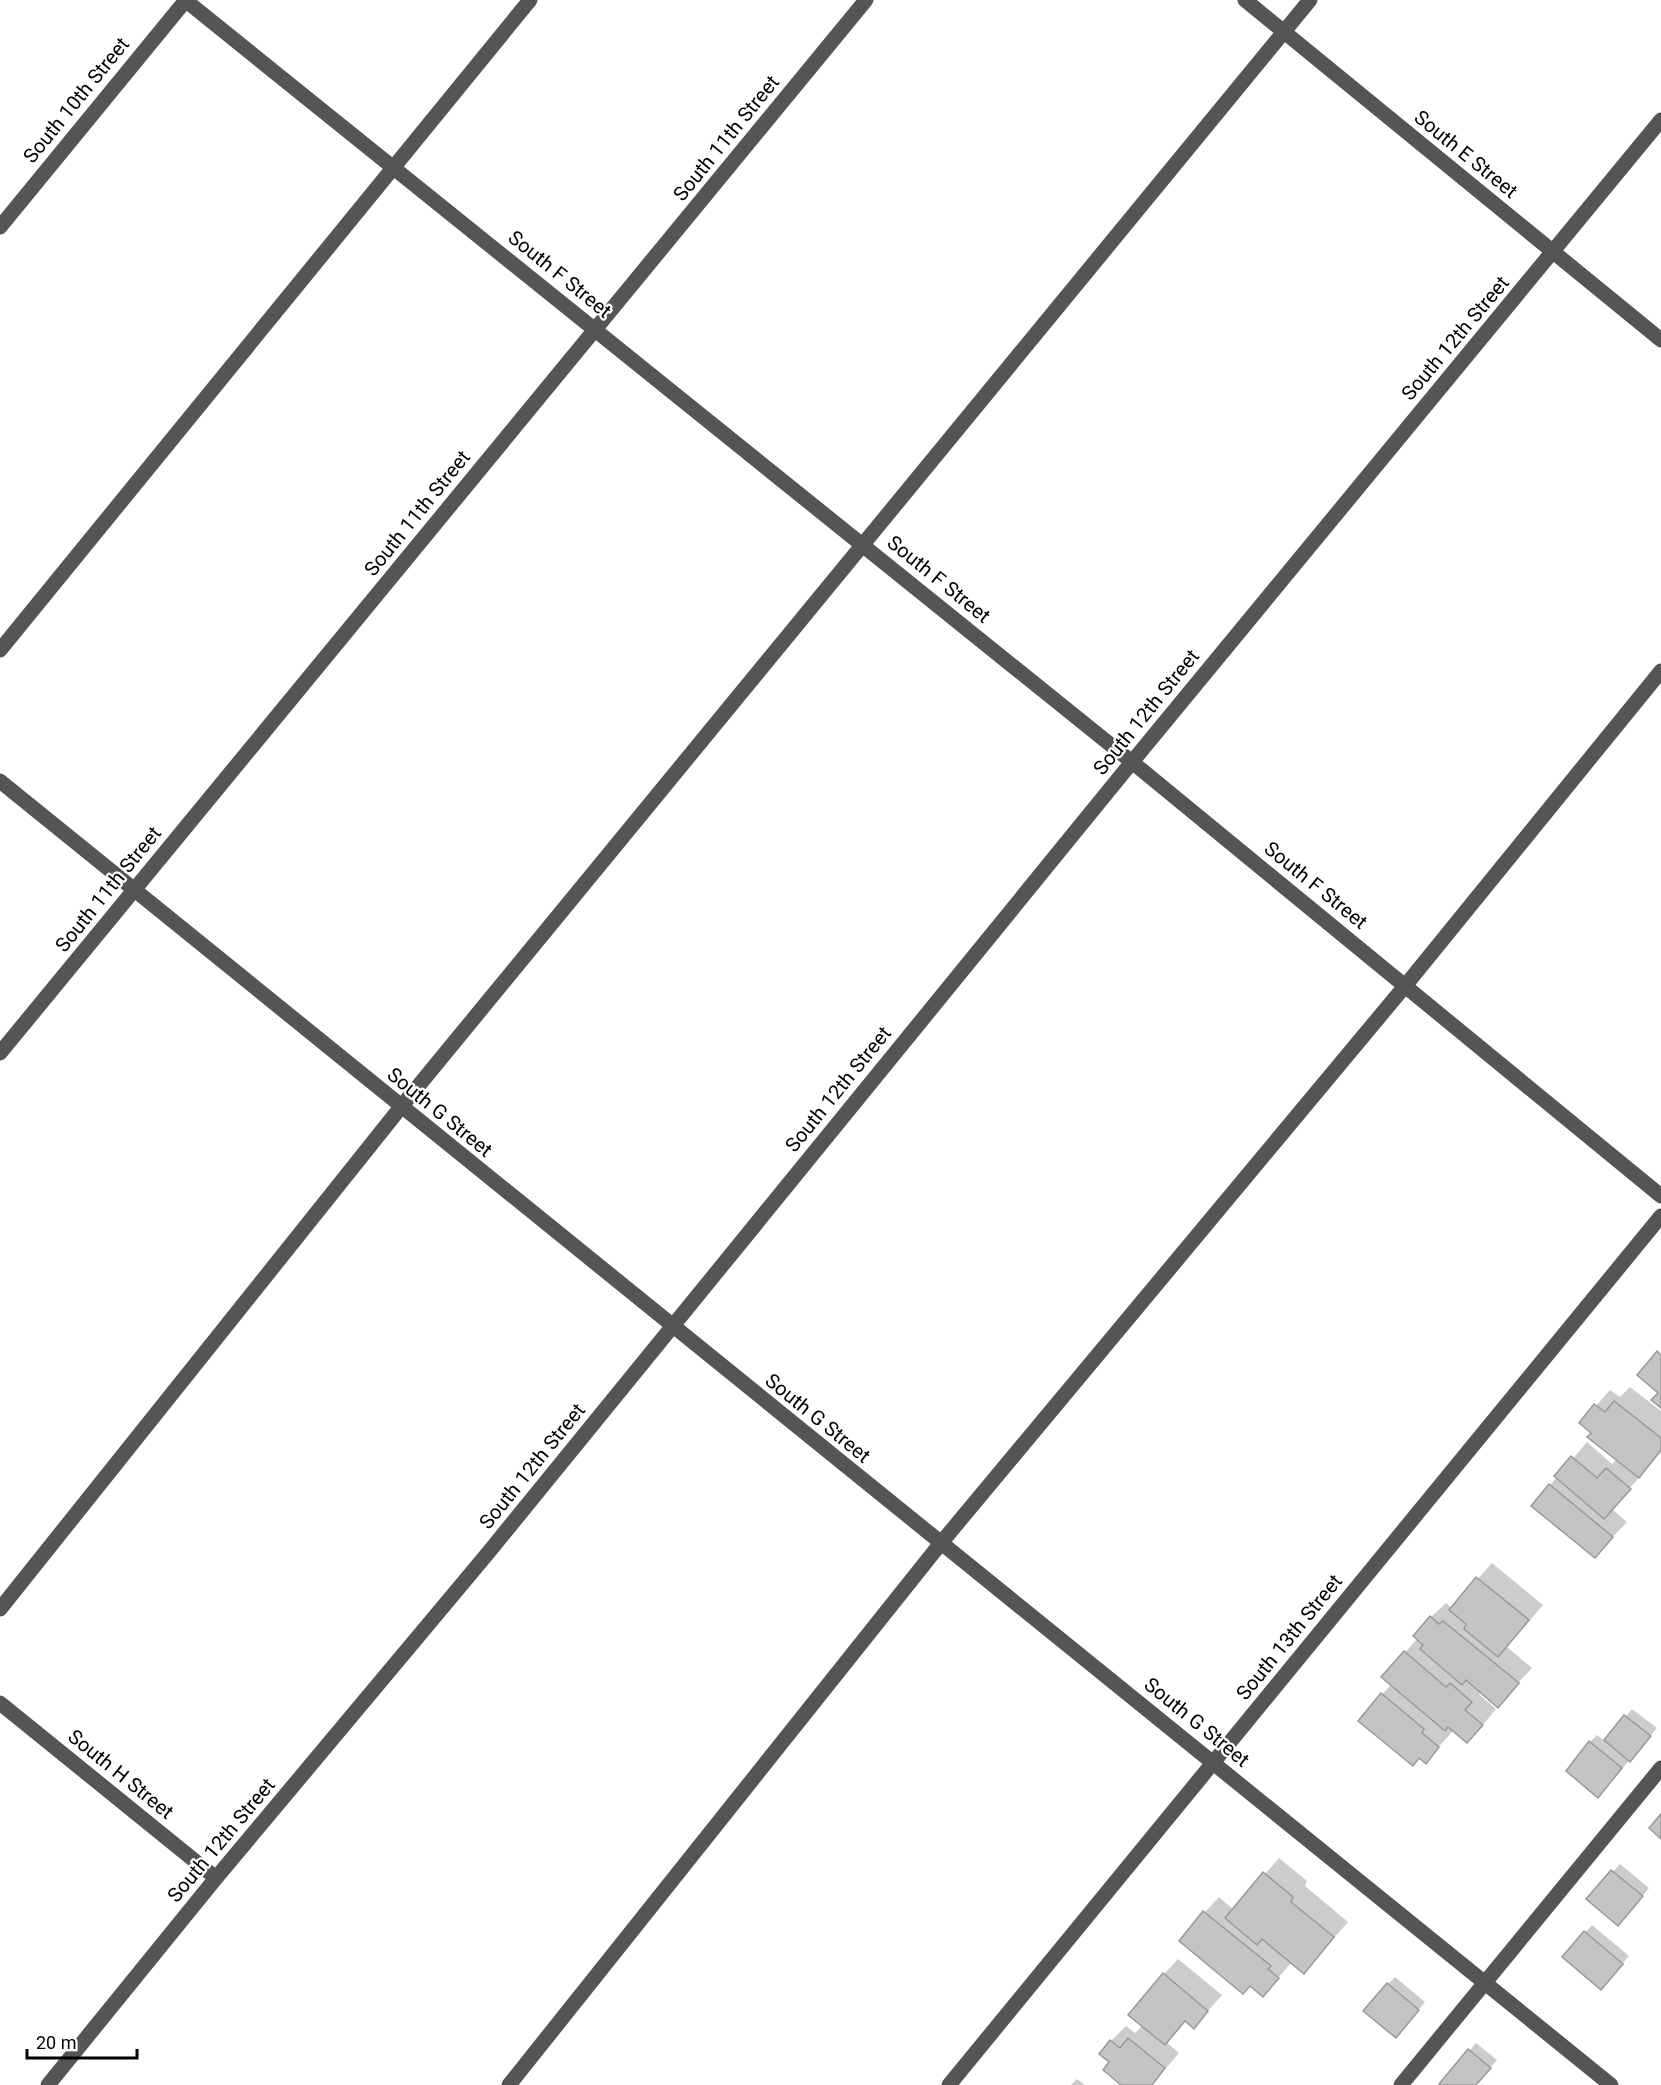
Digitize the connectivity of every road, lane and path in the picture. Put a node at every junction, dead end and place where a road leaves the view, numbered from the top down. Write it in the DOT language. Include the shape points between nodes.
graph roads {
  1 [pos="186,0"];
  2 [pos="530,0"];
  3 [pos="866,0"];
  4 [pos="1245,0"];
  5 [pos="1310,0"];
  6 [pos="1284,32"];
  7 [pos="1661,120"];
  8 [pos="393,167"];
  9 [pos="0,227"];
  10 [pos="1553,252"];
  11 [pos="595,329"];
  12 [pos="1661,340"];
  13 [pos="863,544"];
  14 [pos="0,650"];
  15 [pos="1661,670"];
  16 [pos="1132,762"];
  17 [pos="0,781"];
  18 [pos="134,890"];
  19 [pos="1405,986"];
  20 [pos="0,1053"];
  21 [pos="401,1107"];
  22 [pos="1661,1196"];
  23 [pos="1661,1216"];
  24 [pos="672,1327"];
  25 [pos="941,1543"];
  26 [pos="0,1609"];
  27 [pos="0,1703"];
  28 [pos="1214,1762"];
  29 [pos="1661,1768"];
  30 [pos="216,1878"];
  31 [pos="1486,1983"];
  32 [pos="48,2085"];
  33 [pos="509,2085"];
  34 [pos="949,2085"];
  35 [pos="1401,2085"];
  36 [pos="1611,2085"];
  1 -- 8 [label="street, South F Street"];
  1 -- 9 [label="street, South 10th Street"];
  2 -- 8 [label="street"];
  3 -- 11 [label="street, South 11th Street"];
  4 -- 6 [label="street, South E Street"];
  5 -- 6 [label="street"];
  6 -- 10 [label="street, South E Street"];
  6 -- 13 [label="street"];
  7 -- 10 [label="street, South 12th Street"];
  8 -- 11 [label="street, South F Street"];
  8 -- 14 [label="street"];
  10 -- 12 [label="street, South E Street"];
  10 -- 16 [label="street, South 12th Street"];
  11 -- 13 [label="street, South F Street"];
  11 -- 18 [label="street, South 11th Street"];
  13 -- 16 [label="street, South F Street"];
  13 -- 21 [label="street"];
  15 -- 19 [label="street"];
  16 -- 19 [label="street, South F Street"];
  16 -- 24 [label="street, South 12th Street"];
  17 -- 18 [label="street, South G Street"];
  18 -- 20 [label="street, South 11th Street"];
  18 -- 21 [label="street, South G Street"];
  19 -- 22 [label="street, South F Street"];
  19 -- 25 [label="street"];
  21 -- 24 [label="street, South G Street"];
  21 -- 26 [label="street"];
  23 -- 28 [label="street, South 13th Street"];
  24 -- 25 [label="street, South G Street"];
  24 -- 30 [label="street, South 12th Street"];
  25 -- 28 [label="street, South G Street"];
  25 -- 33 [label="street"];
  27 -- 30 [label="street, South H Street"];
  28 -- 31 [label="street, South G Street"];
  28 -- 34 [label="street, South 13th Street"];
  29 -- 31 [label="street"];
  30 -- 32 [label="street, South 12th Street"];
  31 -- 35 [label="street"];
  31 -- 36 [label="street, South G Street"];
}
